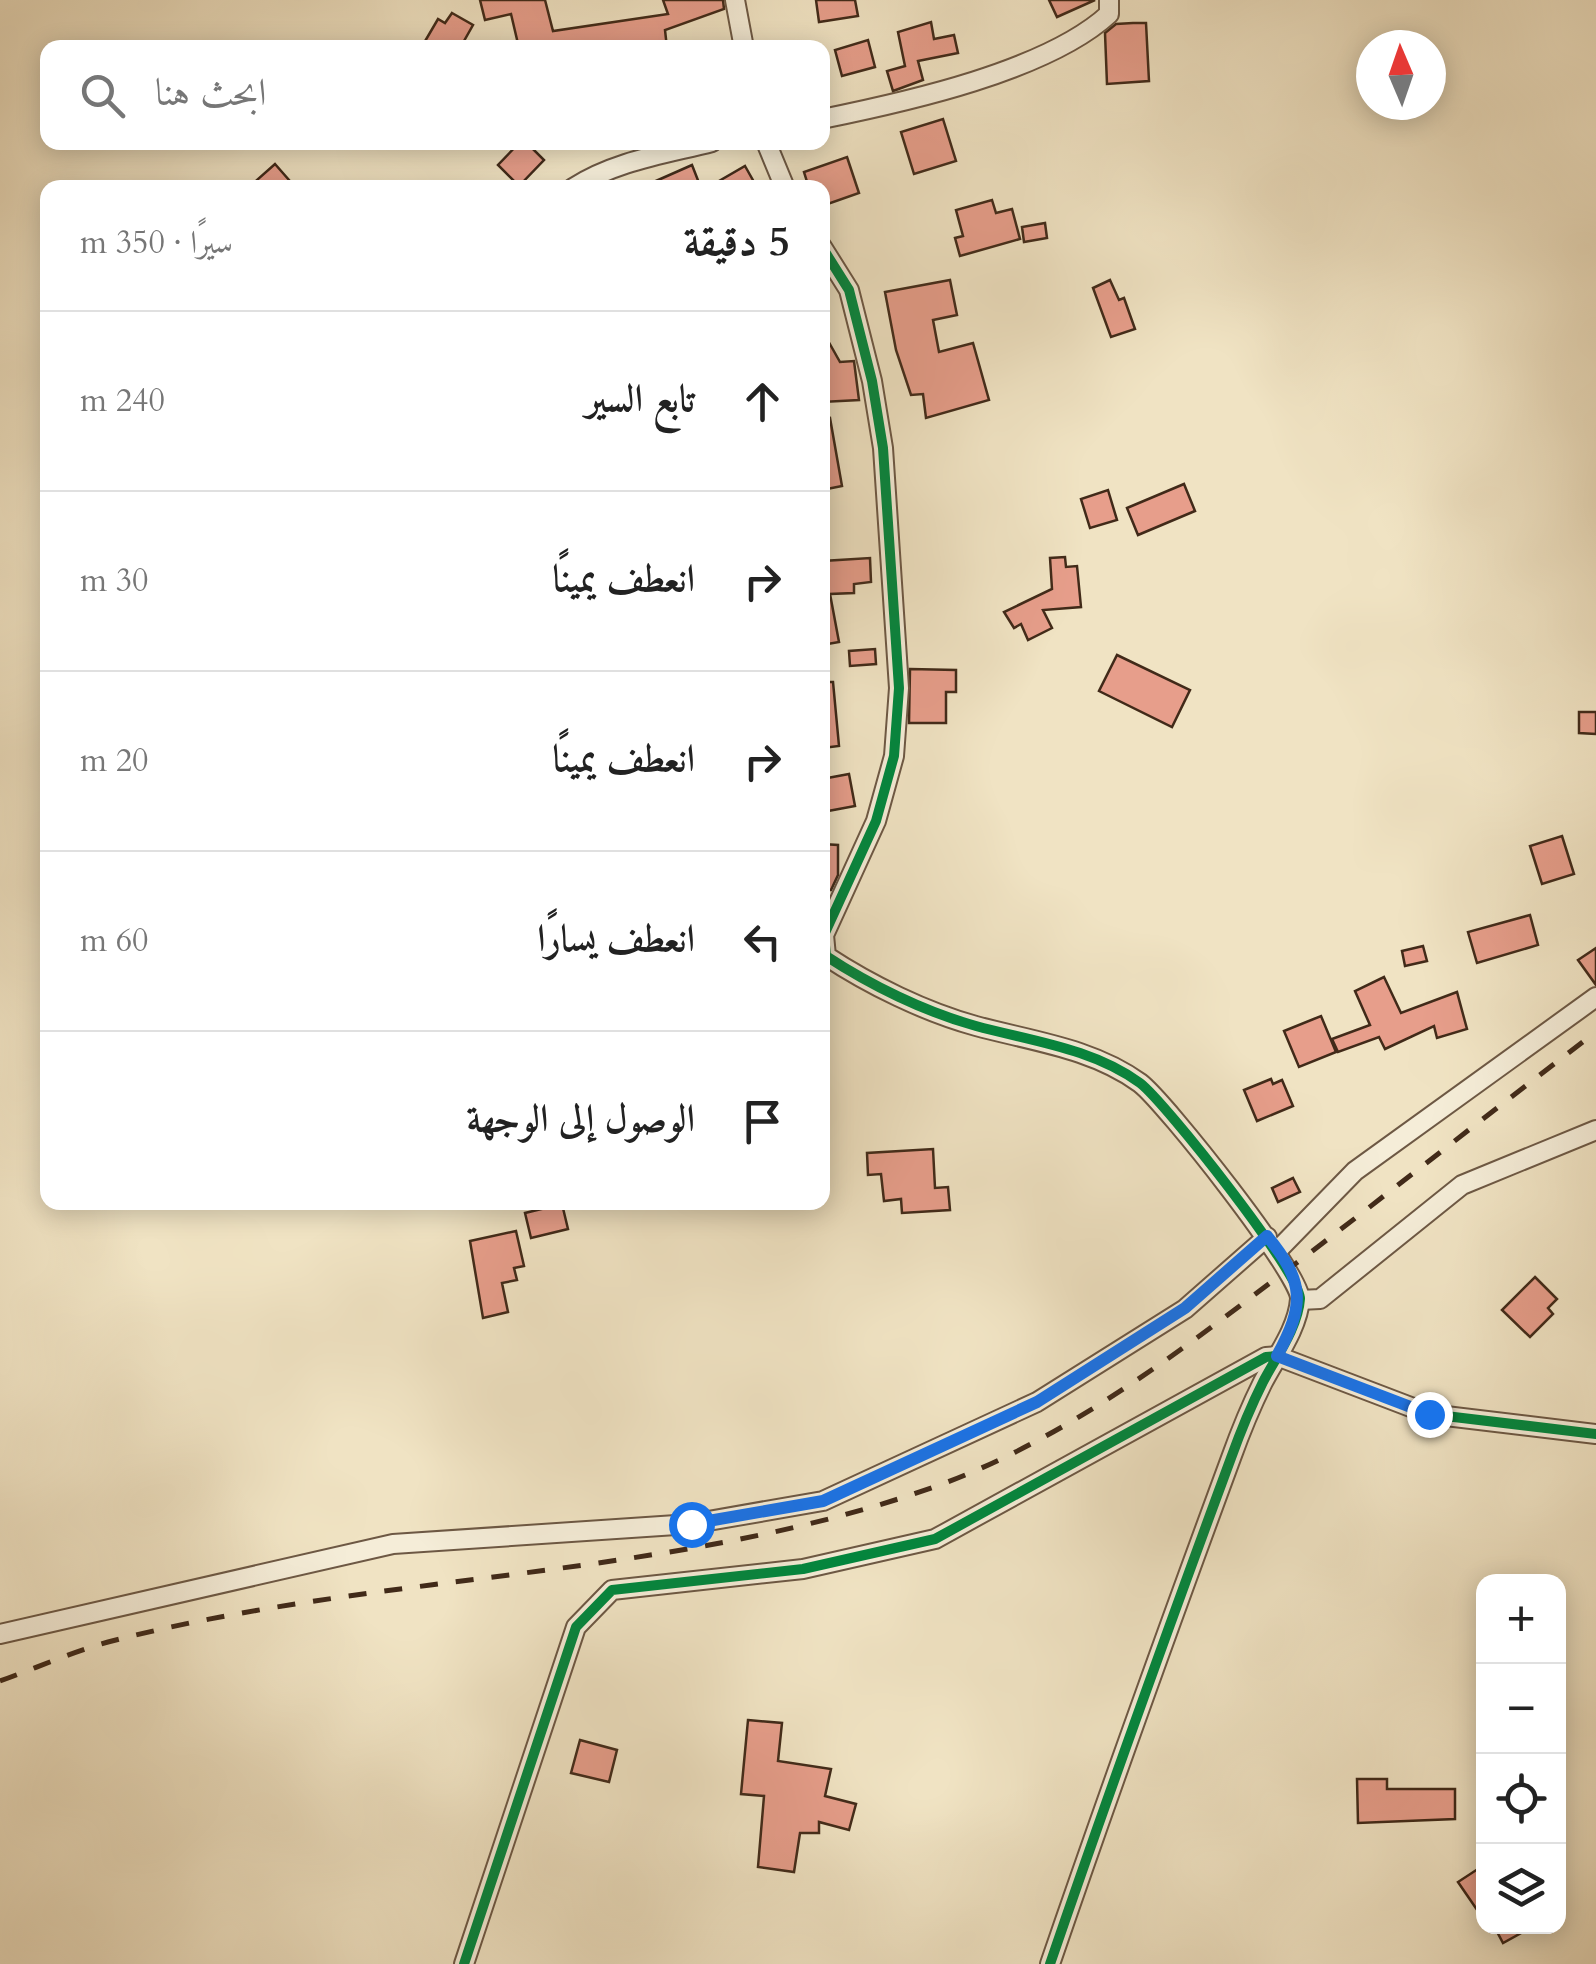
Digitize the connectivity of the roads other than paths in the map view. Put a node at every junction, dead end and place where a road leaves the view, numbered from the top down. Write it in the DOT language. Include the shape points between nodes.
graph roads {
  1 [pos="734,0"];
  2 [pos="1109,0"];
  3 [pos="742,40"];
  4 [pos="830,117"];
  5 [pos="680,150"];
  6 [pos="769,150"];
  7 [pos="586,180"];
  8 [pos="783,180"];
  9 [pos="830,260"];
  10 [pos="830,922"];
  11 [pos="830,959"];
  12 [pos="1596,997"];
  13 [pos="1596,1130"];
  14 [pos="1272,1243"];
  15 [pos="1300,1300"];
  16 [pos="1277,1356"];
  17 [pos="1596,1434"];
  18 [pos="0,1634"];
  19 [pos="464,1964"];
  20 [pos="1050,1964"];
  1 -- 3 [label="street"];
  2 -- 4 [label="street" via="1109,14 1084,36 912,99"];
  5 -- 7 [label="street"];
  6 -- 8 [label="street"];
  9 -- 10 [label="street" via="849,290 878,414 900,688 894,756 876,820"];
  11 -- 14 [label="street" via="973,1026 1065,1048 1140,1083 1170,1110"];
  12 -- 14 [label="street" via="1355,1171"];
  13 -- 15 [label="street" via="1462,1186 1320,1299"];
  14 -- 15 [label="street"];
  14 -- 18 [label="street" via="1185,1308 1037,1402 823,1501 691,1524 393,1544"];
  15 -- 16 [label="street"];
  16 -- 17 [label="street" via="1429,1414"];
  16 -- 19 [label="street" via="935,1539 803,1569 612,1590 576,1627"];
  16 -- 20 [label="street" via="1232,1454"];
}
